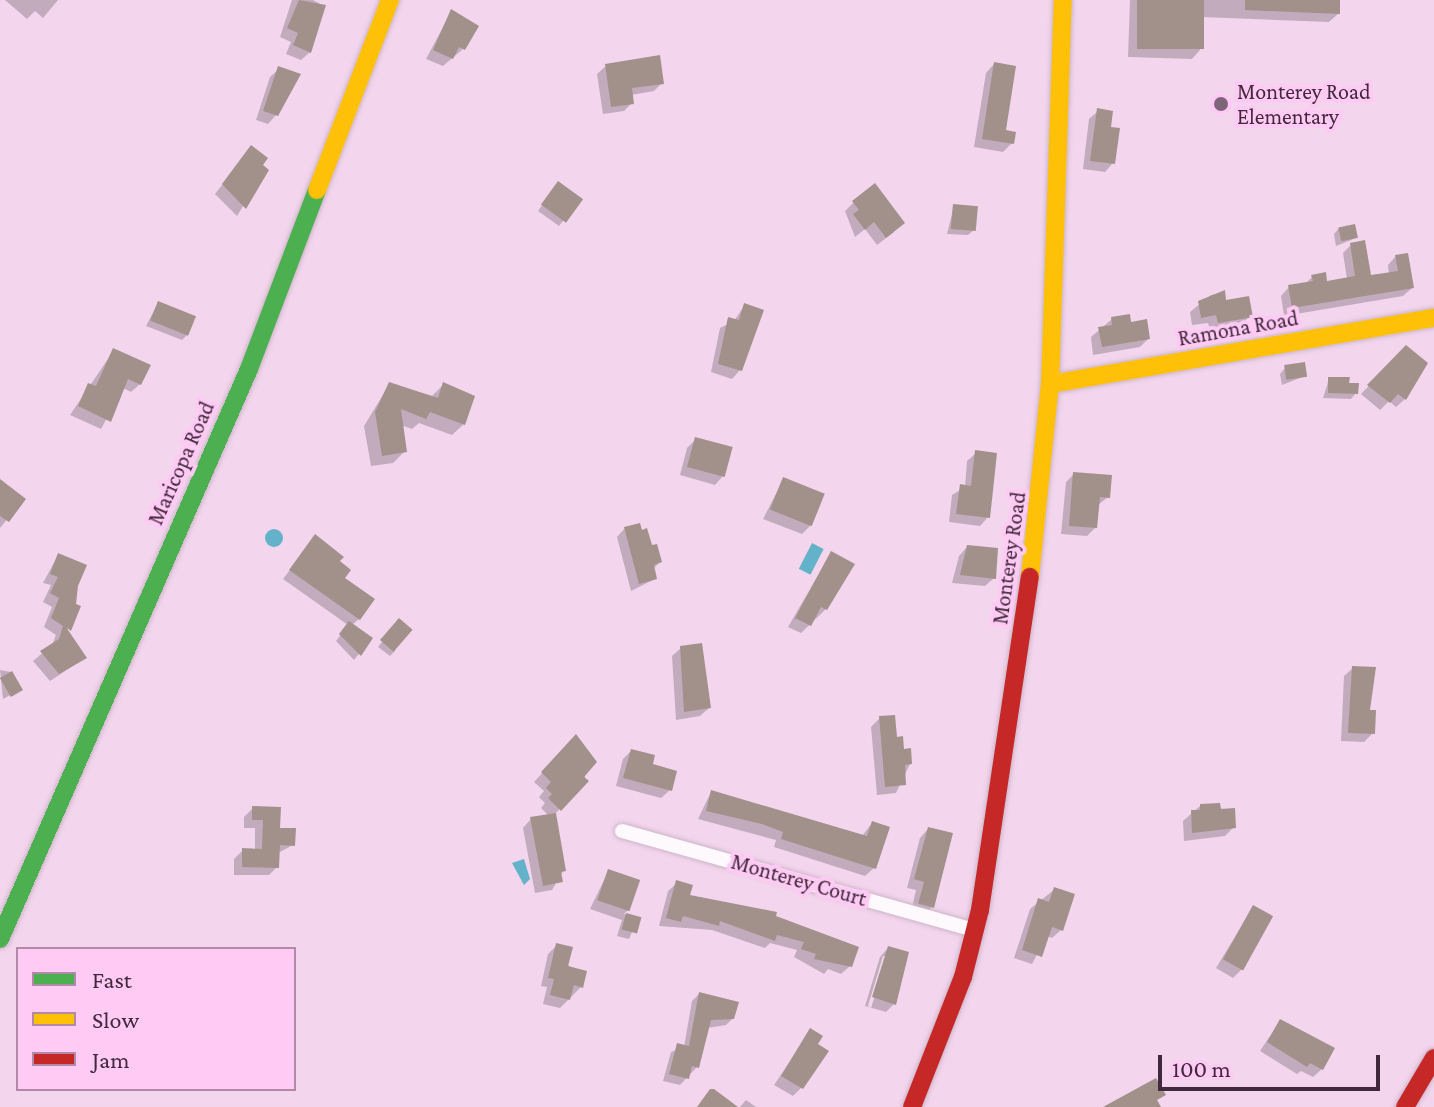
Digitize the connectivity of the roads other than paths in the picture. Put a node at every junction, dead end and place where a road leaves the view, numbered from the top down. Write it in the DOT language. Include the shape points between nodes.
graph roads {
  1 [pos="390,0"];
  2 [pos="1063,0"];
  3 [pos="1434,318"];
  4 [pos="1050,384"];
  5 [pos="622,831"];
  6 [pos="975,930"];
  7 [pos="0,939"];
  8 [pos="1434,1058"];
  9 [pos="912,1107"];
  10 [pos="1405,1107"];
  1 -- 7 [label="main road, Maricopa Road" via="249,369"];
  2 -- 4 [label="main road, Monterey Road"];
  3 -- 4 [label="main road, Ramona Road"];
  4 -- 6 [label="main road, Monterey Road" via="1038,522 994,842"];
  5 -- 6 [label="street, Monterey Court"];
  6 -- 9 [label="main road, Monterey Road" via="945,1027"];
  8 -- 10 [label="main road"];
}
